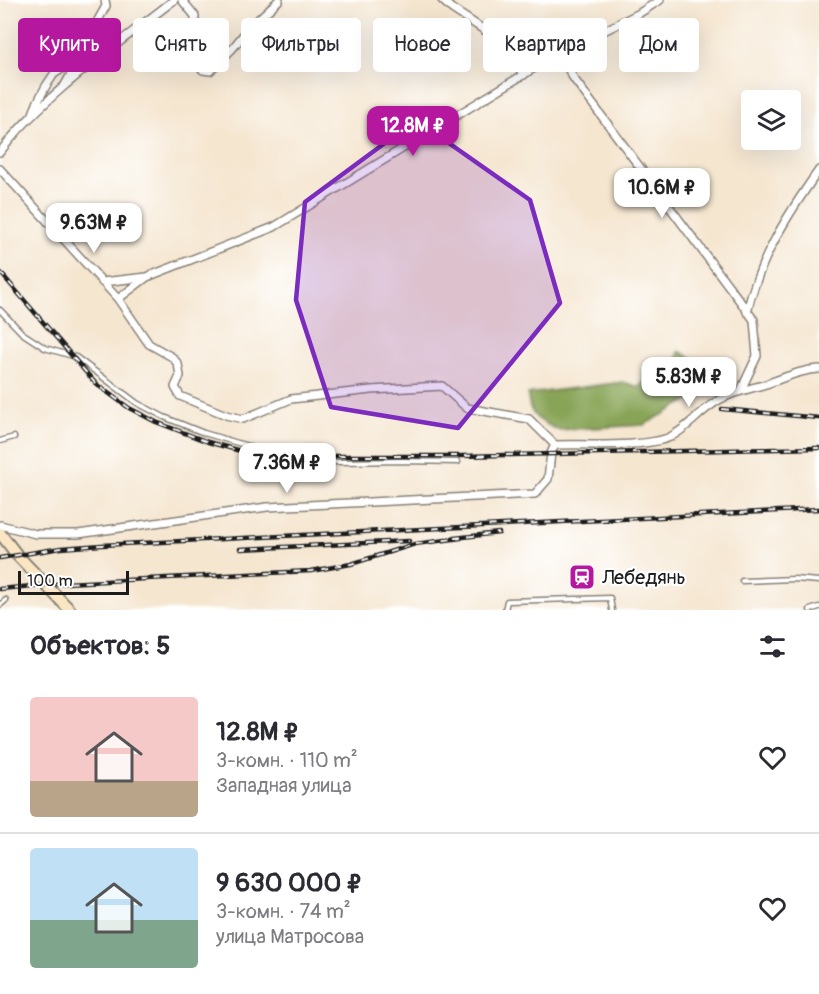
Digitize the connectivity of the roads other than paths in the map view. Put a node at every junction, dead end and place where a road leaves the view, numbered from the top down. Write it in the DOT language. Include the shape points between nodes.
graph roads {
  1 [pos="105,0"];
  2 [pos="174,0"];
  3 [pos="182,0"];
  4 [pos="279,0"];
  5 [pos="442,0"];
  6 [pos="660,0"];
  7 [pos="99,18"];
  8 [pos="607,29"];
  9 [pos="57,72"];
  10 [pos="73,72"];
  11 [pos="529,72"];
  12 [pos="570,72"];
  13 [pos="524,75"];
  14 [pos="64,88"];
  15 [pos="32,116"];
  16 [pos="0,152"];
  17 [pos="0,168"];
  18 [pos="819,170"];
  19 [pos="147,277"];
  20 [pos="102,282"];
  21 [pos="118,299"];
  22 [pos="0,310"];
  23 [pos="747,312"];
  24 [pos="819,369"];
  25 [pos="741,390"];
  26 [pos="15,437"];
  27 [pos="0,441"];
  28 [pos="555,445"];
  29 [pos="458,462"];
  30 [pos="0,525"];
  31 [pos="0,533"];
  32 [pos="742,581"];
  33 [pos="819,581"];
  34 [pos="6,600"];
  35 [pos="0,605"];
  36 [pos="819,607"];
  37 [pos="70,610"];
  38 [pos="506,610"];
  39 [pos="612,610"];
  40 [pos="810,610"];
  1 -- 7 [label="street"];
  2 -- 14 [label="street"];
  3 -- 4 [label="street" via="195,16 195,63 210,71"];
  5 -- 13 [label="street" via="495,38"];
  6 -- 8 [label="street"];
  9 -- 15 [label="street" via="39,97"];
  10 -- 14 [label="street"];
  11 -- 13 [label="street"];
  12 -- 23 [label="street"];
  13 -- 19 [label="street" via="274,228"];
  14 -- 15 [label="street"];
  15 -- 16 [label="street"];
  17 -- 20 [label="street"];
  18 -- 23 [label="street" via="775,239 752,290"];
  19 -- 20 [label="street"];
  19 -- 21 [label="street"];
  20 -- 21 [label="street"];
  21 -- 28 [label="street" via="149,344 178,364 180,376 175,387 180,396 226,415 243,419 291,399 442,386 467,408 529,419"];
  22 -- 29 [label="lane" via="22,333 45,348 76,357 137,403 204,433 248,446 272,464"];
  23 -- 25 [label="street" via="754,320 757,356"];
  24 -- 25 [label="street"];
  25 -- 28 [label="street" via="711,404 669,437 646,443"];
  26 -- 27 [label="lane"];
  28 -- 30 [label="street" via="548,479 535,494 267,507 78,534 36,534"];
  31 -- 37 [label="main road"];
  32 -- 33 [label="lane"];
  34 -- 35 [label="lane"];
  36 -- 40 [label="lane"];
  38 -- 39 [label="lane" via="507,601 610,598"];
}
